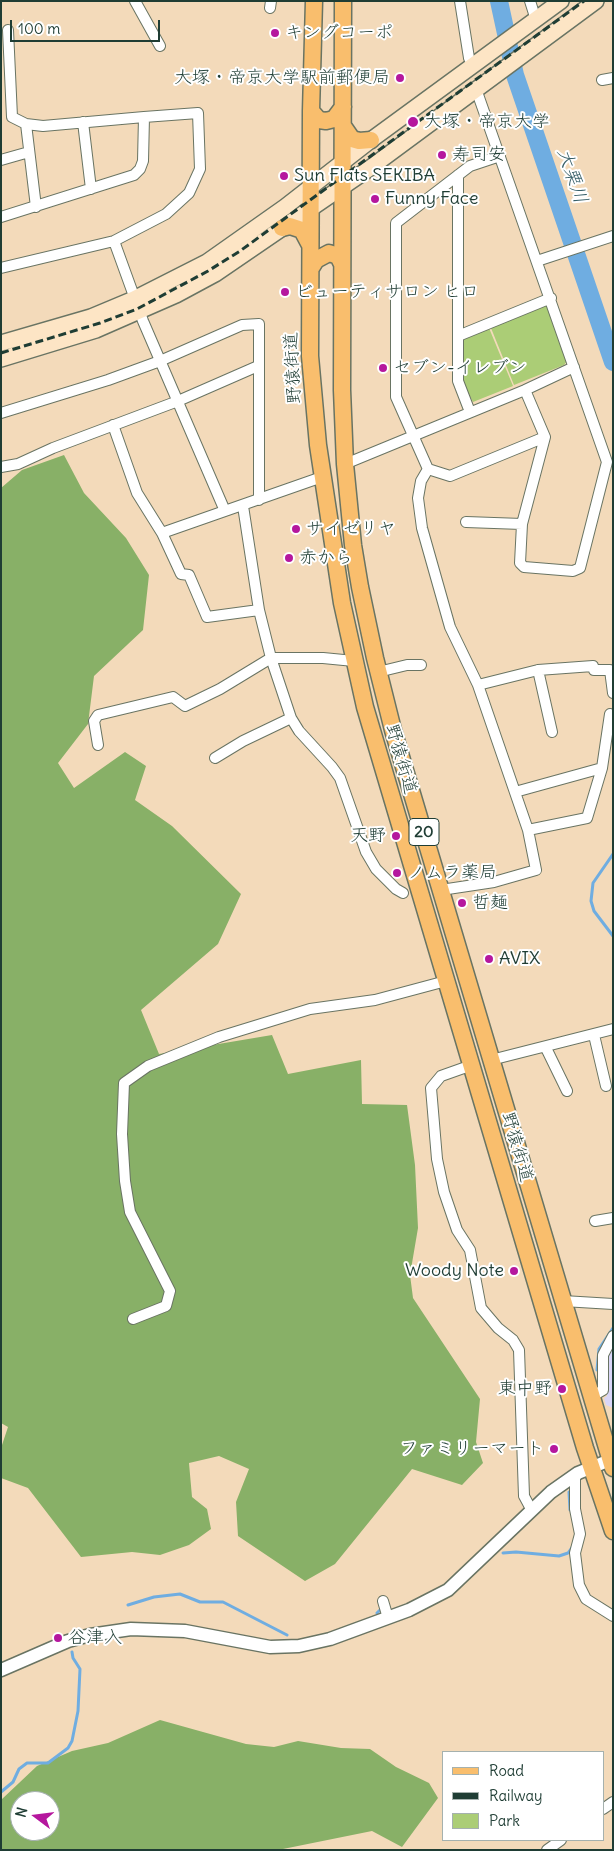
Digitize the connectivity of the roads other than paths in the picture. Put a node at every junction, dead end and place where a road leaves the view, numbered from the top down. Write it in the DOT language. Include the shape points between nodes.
graph roads {
  1 [pos="135,1"];
  2 [pos="314,1"];
  3 [pos="343,1"];
  4 [pos="460,1"];
  5 [pos="530,1"];
  6 [pos="561,1"];
  7 [pos="596,1"];
  8 [pos="534,21"];
  9 [pos="8,30"];
  10 [pos="160,46"];
  11 [pos="477,63"];
  12 [pos="613,78"];
  13 [pos="602,80"];
  14 [pos="481,86"];
  15 [pos="343,107"];
  16 [pos="311,111"];
  17 [pos="144,117"];
  18 [pos="83,122"];
  19 [pos="26,124"];
  20 [pos="343,126"];
  21 [pos="371,140"];
  22 [pos="29,152"];
  23 [pos="500,156"];
  24 [pos="1,160"];
  25 [pos="343,162"];
  26 [pos="458,176"];
  27 [pos="311,187"];
  28 [pos="343,187"];
  29 [pos="91,189"];
  30 [pos="36,207"];
  31 [pos="311,208"];
  32 [pos="1,218"];
  33 [pos="282,228"];
  34 [pos="613,236"];
  35 [pos="114,241"];
  36 [pos="311,247"];
  37 [pos="537,261"];
  38 [pos="342,264"];
  39 [pos="1,268"];
  40 [pos="311,268"];
  41 [pos="551,298"];
  42 [pos="137,306"];
  43 [pos="458,336"];
  44 [pos="1,343"];
  45 [pos="1,359"];
  46 [pos="160,361"];
  47 [pos="258,366"];
  48 [pos="574,367"];
  49 [pos="525,390"];
  50 [pos="178,401"];
  51 [pos="1,412"];
  52 [pos="470,412"];
  53 [pos="113,425"];
  54 [pos="412,436"];
  55 [pos="545,437"];
  56 [pos="346,464"];
  57 [pos="1,468"];
  58 [pos="428,469"];
  59 [pos="322,477"];
  60 [pos="259,500"];
  61 [pos="243,506"];
  62 [pos="225,511"];
  63 [pos="466,522"];
  64 [pos="522,524"];
  65 [pos="162,533"];
  66 [pos="259,610"];
  67 [pos="271,658"];
  68 [pos="354,661"];
  69 [pos="376,665"];
  70 [pos="422,666"];
  71 [pos="538,670"];
  72 [pos="478,685"];
  73 [pos="613,693"];
  74 [pos="610,714"];
  75 [pos="291,718"];
  76 [pos="552,732"];
  77 [pos="98,745"];
  78 [pos="215,758"];
  79 [pos="602,768"];
  80 [pos="515,792"];
  81 [pos="528,830"];
  82 [pos="441,890"];
  83 [pos="420,892"];
  84 [pos="403,893"];
  85 [pos="446,981"];
  86 [pos="613,1030"];
  87 [pos="594,1035"];
  88 [pos="546,1048"];
  89 [pos="491,1060"];
  90 [pos="472,1065"];
  91 [pos="606,1086"];
  92 [pos="499,1087"];
  93 [pos="567,1091"];
  94 [pos="482,1101"];
  95 [pos="613,1218"];
  96 [pos="595,1221"];
  97 [pos="563,1301"];
  98 [pos="613,1304"];
  99 [pos="133,1319"];
  100 [pos="613,1336"];
  101 [pos="592,1397"];
  102 [pos="611,1464"];
  103 [pos="591,1466"];
  104 [pos="574,1475"];
  105 [pos="532,1509"];
  106 [pos="613,1532"];
  107 [pos="383,1601"];
  108 [pos="613,1616"];
  109 [pos="388,1618"];
  110 [pos="1,1670"];
  111 [pos="560,1841"];
  112 [pos="547,1850"];
  1 -- 10 [label="street"];
  2 -- 16 [label="main road, 野猿街道 / 20"];
  3 -- 15 [label="main road, 野猿街道 / 20"];
  4 -- 11 [label="street" via="469,58"];
  5 -- 8 [label="street"];
  6 -- 8 [label="main road"];
  7 -- 14 [label="main road"];
  8 -- 11 [label="main road"];
  9 -- 19 [label="street" via="12,117"];
  11 -- 21 [label="main road"];
  12 -- 13 [label="street"];
  14 -- 23 [label="street"];
  14 -- 28 [label="main road"];
  15 -- 16 [label="main road" via="334,119 314,116"];
  15 -- 20 [label="main road, 野猿街道 / 20"];
  16 -- 27 [label="main road, 野猿街道 / 20"];
  17 -- 18 [label="street"];
  17 -- 29 [label="street" via="144,151 140,169 134,175"];
  17 -- 35 [label="street" via="198,114 200,169 189,193 166,214"];
  18 -- 19 [label="street" via="43,126"];
  18 -- 29 [label="street"];
  19 -- 22 [label="street"];
  20 -- 21 [label="main road" via="352,139"];
  20 -- 25 [label="main road, 野猿街道 / 20"];
  21 -- 25 [label="main road"];
  22 -- 24 [label="street"];
  22 -- 30 [label="street"];
  23 -- 26 [label="street" via="470,166"];
  23 -- 37 [label="street"];
  25 -- 27 [label="main road"];
  25 -- 28 [label="main road, 野猿街道 / 20"];
  26 -- 43 [label="street"];
  26 -- 54 [label="street" via="396,223 396,397"];
  27 -- 31 [label="main road, 野猿街道 / 20"];
  27 -- 42 [label="main road" via="207,262"];
  28 -- 31 [label="main road"];
  28 -- 38 [label="main road, 野猿街道 / 20"];
  29 -- 30 [label="street"];
  30 -- 32 [label="street"];
  31 -- 33 [label="main road"];
  31 -- 36 [label="main road, 野猿街道 / 20"];
  33 -- 36 [label="main road" via="290,226 302,230"];
  33 -- 42 [label="main road" via="215,274"];
  34 -- 37 [label="street"];
  35 -- 39 [label="street"];
  35 -- 42 [label="street"];
  36 -- 40 [label="main road, 野猿街道 / 20"];
  37 -- 41 [label="street"];
  38 -- 40 [label="main road" via="338,256 329,253 316,260"];
  38 -- 56 [label="main road, 野猿街道 / 20" via="342,390"];
  40 -- 59 [label="main road, 野猿街道 / 20" via="310,356"];
  41 -- 43 [label="street"];
  41 -- 48 [label="street"];
  42 -- 44 [label="main road"];
  42 -- 45 [label="main road" via="96,330"];
  42 -- 46 [label="street"];
  43 -- 52 [label="street" via="458,380"];
  46 -- 47 [label="street" via="242,325 259,324"];
  46 -- 50 [label="street"];
  46 -- 51 [label="street"];
  47 -- 50 [label="street"];
  47 -- 60 [label="street"];
  48 -- 49 [label="street"];
  48 -- 64 [label="street" via="607,462 580,568 573,571 524,567 520,563"];
  49 -- 52 [label="street"];
  49 -- 55 [label="street"];
  50 -- 53 [label="street"];
  50 -- 62 [label="street"];
  52 -- 54 [label="street"];
  53 -- 57 [label="street"];
  53 -- 65 [label="street" via="137,493"];
  54 -- 56 [label="street"];
  54 -- 58 [label="street"];
  55 -- 58 [label="street" via="450,476"];
  55 -- 64 [label="street"];
  56 -- 69 [label="main road, 野猿街道 / 20" via="353,545"];
  58 -- 72 [label="street" via="420,481 418,498 422,528 450,627"];
  59 -- 60 [label="street"];
  59 -- 68 [label="main road, 野猿街道 / 20"];
  60 -- 61 [label="street"];
  61 -- 62 [label="street"];
  61 -- 66 [label="street"];
  62 -- 65 [label="street"];
  63 -- 64 [label="street"];
  65 -- 66 [label="street" via="181,574 189,575 207,617"];
  66 -- 67 [label="street"];
  67 -- 68 [label="street"];
  67 -- 75 [label="street"];
  67 -- 77 [label="street" via="185,706 173,697 98,716 94,721"];
  68 -- 69 [label="main road"];
  68 -- 83 [label="main road, 野猿街道 / 20"];
  69 -- 70 [label="street"];
  69 -- 82 [label="main road, 野猿街道 / 20"];
  71 -- 72 [label="street"];
  71 -- 73 [label="street" via="593,666 594,670 610,670"];
  71 -- 76 [label="street"];
  72 -- 80 [label="street"];
  74 -- 79 [label="street"];
  75 -- 78 [label="street" via="243,740"];
  75 -- 84 [label="street" via="340,778 366,852 376,869"];
  79 -- 80 [label="street"];
  79 -- 81 [label="street" via="587,818"];
  80 -- 81 [label="street"];
  81 -- 82 [label="street" via="536,870 494,882"];
  82 -- 83 [label="main road"];
  82 -- 89 [label="main road, 野猿街道 / 20"];
  83 -- 85 [label="main road, 野猿街道 / 20"];
  85 -- 90 [label="main road, 野猿街道 / 20"];
  85 -- 99 [label="street" via="375,1000 310,1009 219,1037 148,1066 124,1083 122,1134 130,1212 170,1291 166,1306"];
  86 -- 87 [label="street"];
  87 -- 88 [label="street"];
  87 -- 91 [label="street"];
  88 -- 89 [label="street"];
  88 -- 93 [label="street"];
  89 -- 90 [label="main road"];
  89 -- 92 [label="main road, 野猿街道 / 20"];
  90 -- 94 [label="main road, 野猿街道 / 20"];
  90 -- 105 [label="street" via="441,1076 432,1085 430,1093 437,1159 457,1230 470,1250 481,1308 519,1350 524,1496"];
  92 -- 94 [label="main road" via="493,1083 486,1087"];
  92 -- 97 [label="main road, 野猿街道 / 20"];
  94 -- 103 [label="main road, 野猿街道 / 20"];
  95 -- 96 [label="street"];
  97 -- 98 [label="street"];
  97 -- 101 [label="main road, 野猿街道 / 20"];
  100 -- 101 [label="street" via="603,1355 603,1390"];
  101 -- 102 [label="main road, 野猿街道 / 20"];
  102 -- 103 [label="street"];
  103 -- 104 [label="street"];
  103 -- 106 [label="main road, 野猿街道 / 20"];
  104 -- 105 [label="street"];
  104 -- 108 [label="street" via="580,1534 575,1553 580,1585 586,1599"];
  105 -- 109 [label="street" via="448,1590"];
  107 -- 109 [label="street"];
  109 -- 110 [label="street" via="330,1639 286,1647 254,1645 185,1630 110,1631 61,1644"];
  111 -- 112 [label="street"];
}
